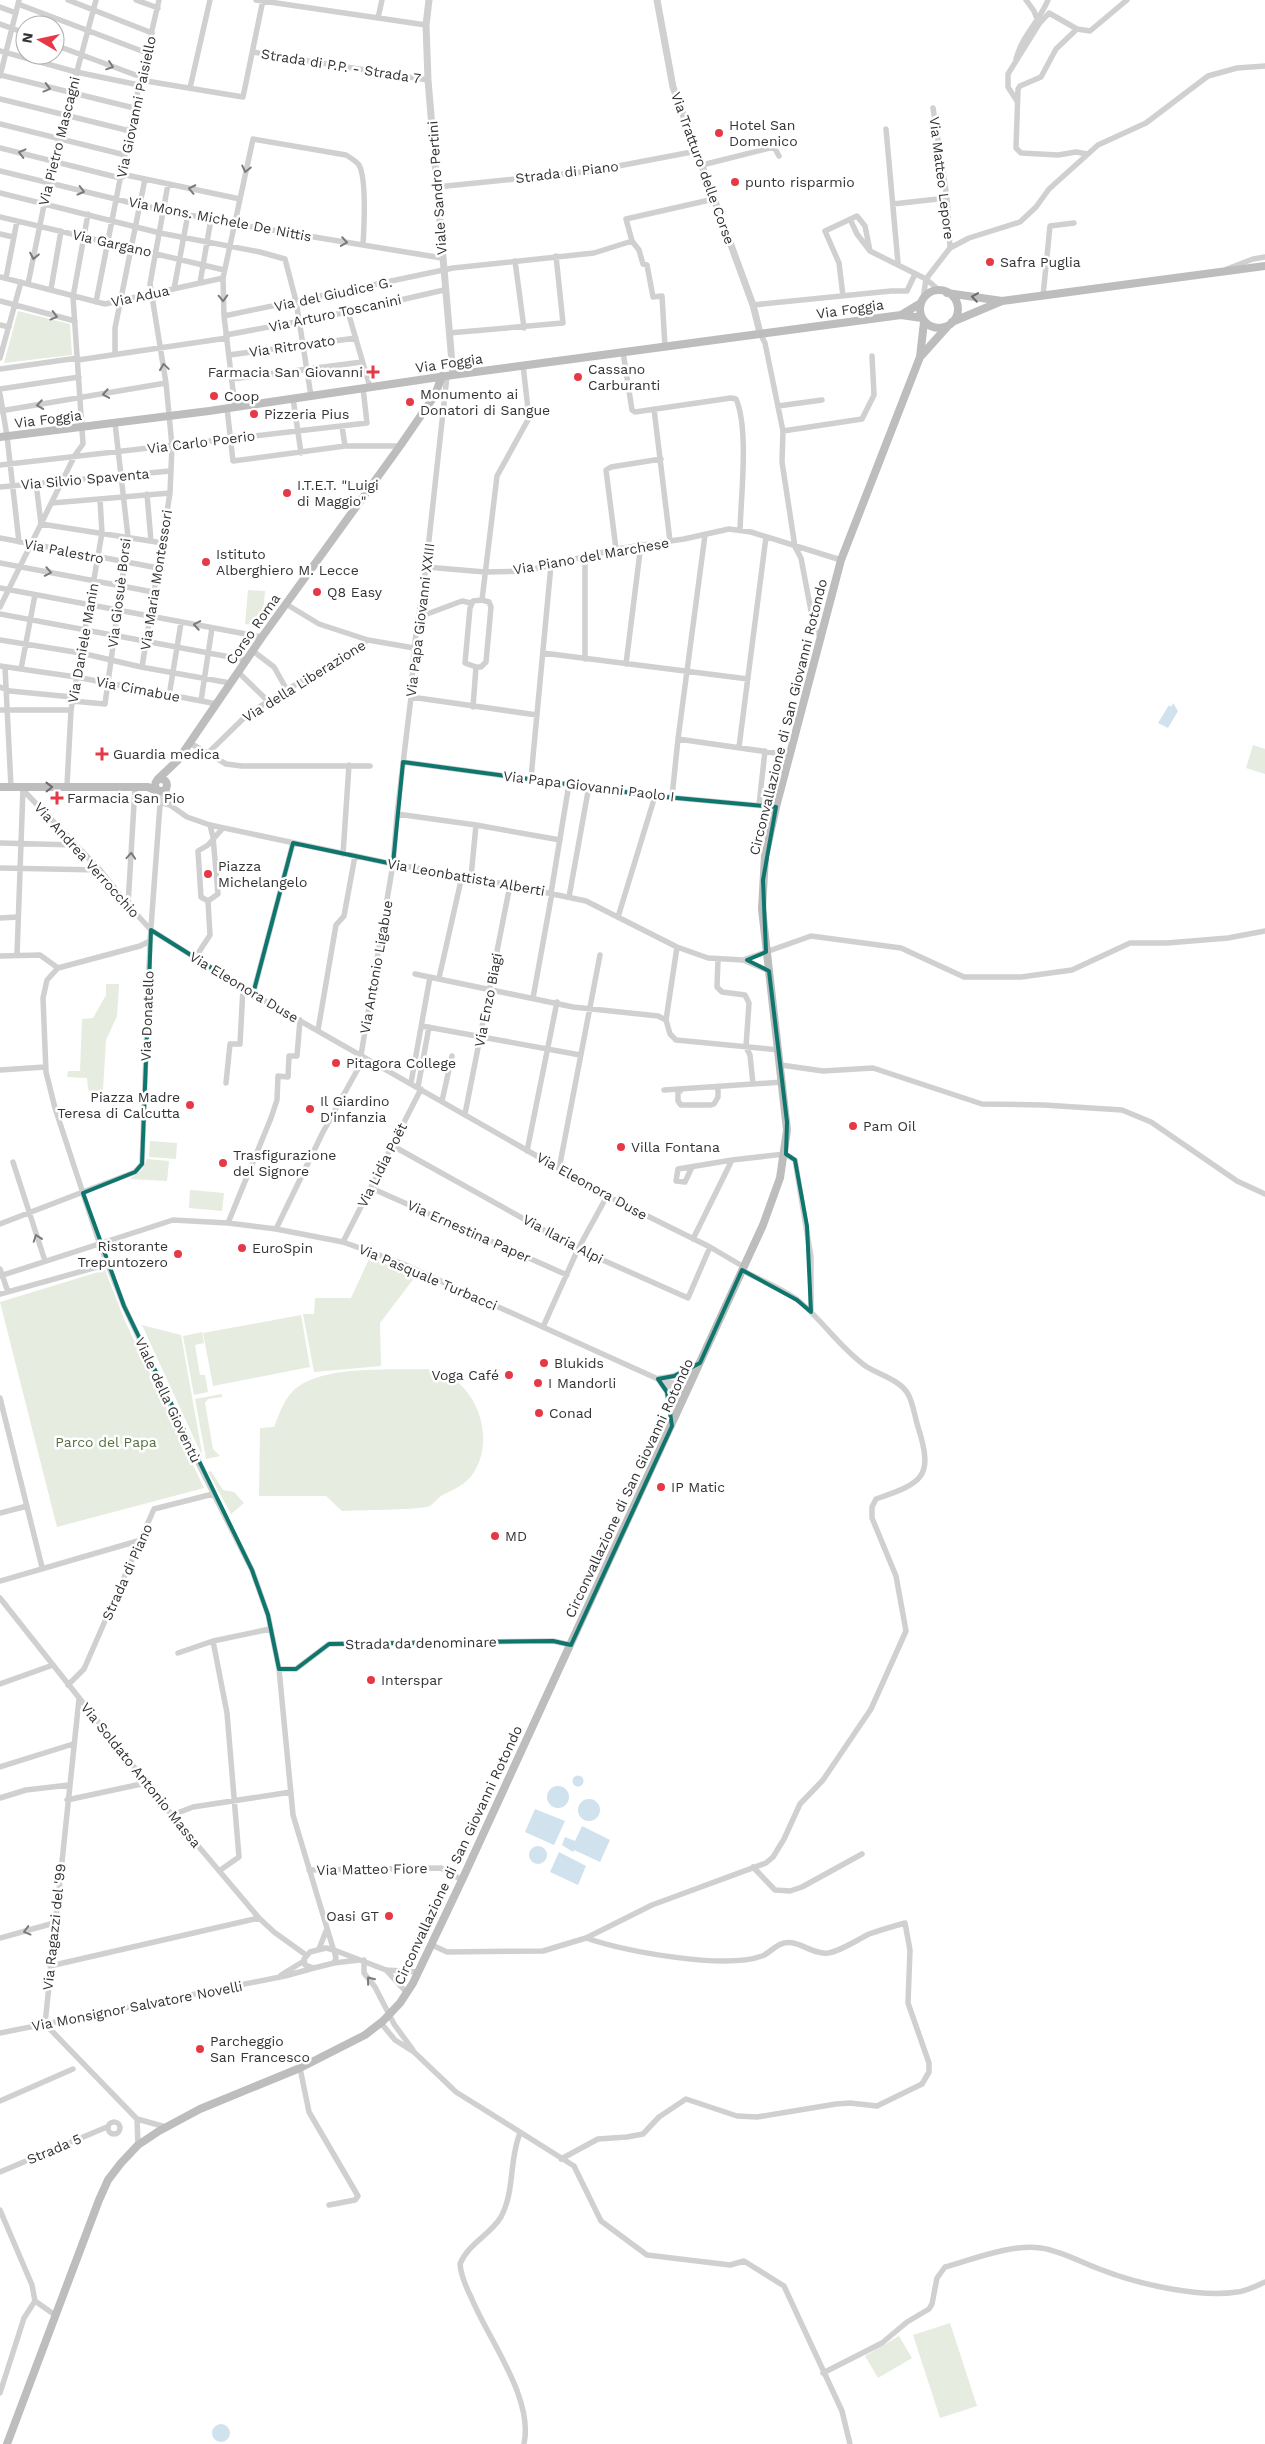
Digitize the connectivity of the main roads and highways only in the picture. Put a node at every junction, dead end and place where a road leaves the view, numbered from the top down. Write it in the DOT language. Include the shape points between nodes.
graph roads {
  1 [pos="1265,266"];
  2 [pos="944,292"];
  3 [pos="922,301"];
  4 [pos="1002,301"];
  5 [pos="901,315"];
  6 [pos="923,320"];
  7 [pos="951,323"];
  8 [pos="920,357"];
  9 [pos="448,376"];
  10 [pos="4,437"];
  11 [pos="0,787"];
  12 [pos="7,2444"];
  1 -- 4 [label="main road, Via Foggia"];
  2 -- 3 [label="main road, Via Foggia" via="931,292"];
  4 -- 2 [label="main road, Via Foggia, one-way"];
  2 -- 7 [label="main road" via="952,296 957,306"];
  3 -- 5 [label="main road, Via Foggia"];
  3 -- 6 [label="main road"];
  4 -- 7 [label="main road, Via Foggia"];
  5 -- 6 [label="main road, Via Foggia"];
  5 -- 9 [label="main road, Via Foggia"];
  6 -- 7 [label="main road, Via Foggia" via="939,328"];
  6 -- 8 [label="main road, Circonvallazione di San Giovanni Rotondo"];
  7 -- 8 [label="main road, Circonvallazione di San Giovanni Rotondo"];
  8 -- 12 [label="main road, Circonvallazione di San Giovanni Rotondo" via="840,560 766,847 762,909 787,1122 786,1154 775,1195 743,1269 407,1993 393,2012 360,2038 166,2127 138,2145 114,2171 103,2190"];
  9 -- 10 [label="main road, Via Foggia"];
  11 -- 9 [label="main road, Corso Roma, one-way" via="162,786 167,772"];
}
